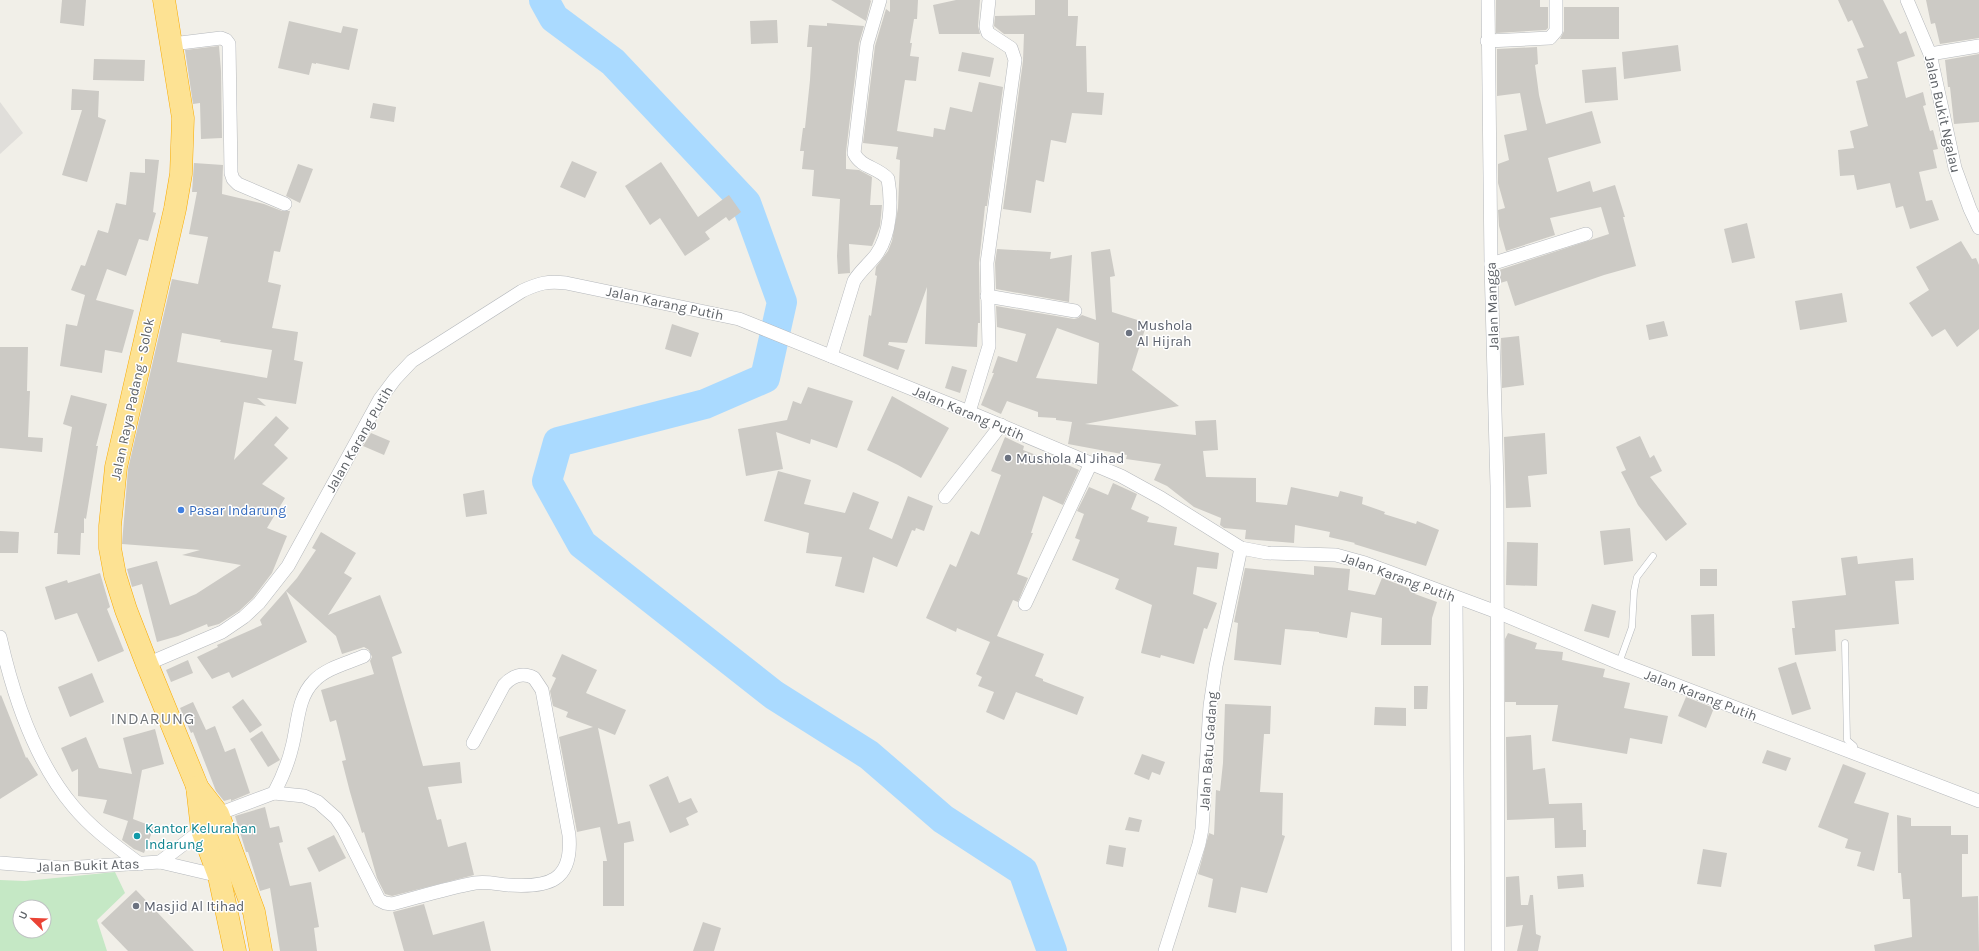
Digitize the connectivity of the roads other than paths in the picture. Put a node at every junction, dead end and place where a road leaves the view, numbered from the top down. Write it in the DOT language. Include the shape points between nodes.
graph roads {
  1 [pos="164,0"];
  2 [pos="880,0"];
  3 [pos="989,0"];
  4 [pos="1488,0"];
  5 [pos="1556,0"];
  6 [pos="1906,0"];
  7 [pos="1487,41"];
  8 [pos="172,44"];
  9 [pos="1979,46"];
  10 [pos="1930,54"];
  11 [pos="285,204"];
  12 [pos="1979,228"];
  13 [pos="1586,234"];
  14 [pos="1491,264"];
  15 [pos="987,296"];
  16 [pos="1075,311"];
  17 [pos="827,354"];
  18 [pos="969,412"];
  19 [pos="1001,425"];
  20 [pos="1091,463"];
  21 [pos="945,497"];
  22 [pos="1241,548"];
  23 [pos="1653,556"];
  24 [pos="1456,598"];
  25 [pos="1025,604"];
  26 [pos="1497,612"];
  27 [pos="0,637"];
  28 [pos="1845,643"];
  29 [pos="364,656"];
  30 [pos="1620,663"];
  31 [pos="147,664"];
  32 [pos="473,743"];
  33 [pos="1854,754"];
  34 [pos="197,786"];
  35 [pos="274,793"];
  36 [pos="1979,802"];
  37 [pos="218,814"];
  38 [pos="202,830"];
  39 [pos="0,853"];
  40 [pos="160,862"];
  41 [pos="0,863"];
  42 [pos="140,864"];
  43 [pos="15,865"];
  44 [pos="219,876"];
  45 [pos="244,880"];
  46 [pos="235,951"];
  47 [pos="261,951"];
  48 [pos="1165,951"];
  49 [pos="1458,951"];
  50 [pos="1498,951"];
  1 -- 8 [label="highway, Jalan Raya Padang - Solok"];
  2 -- 17 [label="street" via="867,44 854,154 861,163 888,179 888,226 881,247 854,281"];
  3 -- 15 [label="street" via="986,27 988,33 1010,48 1015,60 987,263"];
  4 -- 7 [label="street, Jalan Mangga"];
  5 -- 7 [label="street" via="1556,31 1550,38"];
  6 -- 10 [label="street, Jalan Bukit Ngalau"];
  7 -- 14 [label="street, Jalan Mangga"];
  8 -- 11 [label="street" via="221,38 229,44 233,179 238,184"];
  8 -- 31 [label="highway, Jalan Raya Padang - Solok" via="183,118 180,174 175,209 116,466 110,526 110,548 115,575"];
  9 -- 10 [label="street"];
  10 -- 12 [label="street, Jalan Bukit Ngalau" via="1955,168"];
  13 -- 14 [label="street"];
  14 -- 26 [label="street, Jalan Mangga" via="1497,486"];
  15 -- 16 [label="street"];
  15 -- 18 [label="street" via="989,346"];
  17 -- 18 [label="street, Jalan Karang Putih"];
  17 -- 31 [label="street, Jalan Karang Putih" via="739,319 566,283 540,283 522,291 412,361 395,379 372,412 288,566 259,603 222,632"];
  18 -- 19 [label="street, Jalan Karang Putih"];
  19 -- 20 [label="street, Jalan Karang Putih"];
  19 -- 21 [label="street"];
  20 -- 22 [label="street, Jalan Karang Putih" via="1161,498"];
  20 -- 25 [label="street"];
  22 -- 24 [label="street, Jalan Karang Putih" via="1267,553 1336,555 1365,563"];
  22 -- 48 [label="street, Jalan Batu Gadang" via="1220,644 1210,706 1202,829"];
  23 -- 30 [label="lane" via="1637,577 1632,627"];
  24 -- 26 [label="street, Jalan Karang Putih"];
  24 -- 49 [label="street"];
  26 -- 30 [label="street, Jalan Karang Putih"];
  26 -- 50 [label="street, Jalan Mangga"];
  27 -- 42 [label="street" via="27,724 60,790 89,824"];
  28 -- 33 [label="lane" via="1846,740 1854,746"];
  29 -- 35 [label="street" via="327,672 314,680 306,691 286,770"];
  30 -- 33 [label="street, Jalan Karang Putih"];
  31 -- 34 [label="highway, Jalan Raya Padang - Solok"];
  32 -- 35 [label="street" via="509,678 524,675 534,678 542,690 570,850 568,863 561,874 553,880 540,885 476,883 392,904 384,903 379,900 344,830 329,810 304,796"];
  33 -- 36 [label="street, Jalan Karang Putih"];
  34 -- 37 [label="highway"];
  34 -- 38 [label="highway"];
  35 -- 37 [label="street"];
  37 -- 38 [label="street"];
  37 -- 45 [label="highway"];
  38 -- 40 [label="street"];
  38 -- 44 [label="highway"];
  39 -- 43 [label="street"];
  40 -- 42 [label="street, Jalan Bukit Atas"];
  40 -- 44 [label="street"];
  41 -- 43 [label="street, Jalan Bukit Atas"];
  42 -- 43 [label="street, Jalan Bukit Atas" via="64,868"];
  44 -- 45 [label="street"];
  44 -- 46 [label="highway"];
  45 -- 47 [label="highway" via="254,912"];
}
